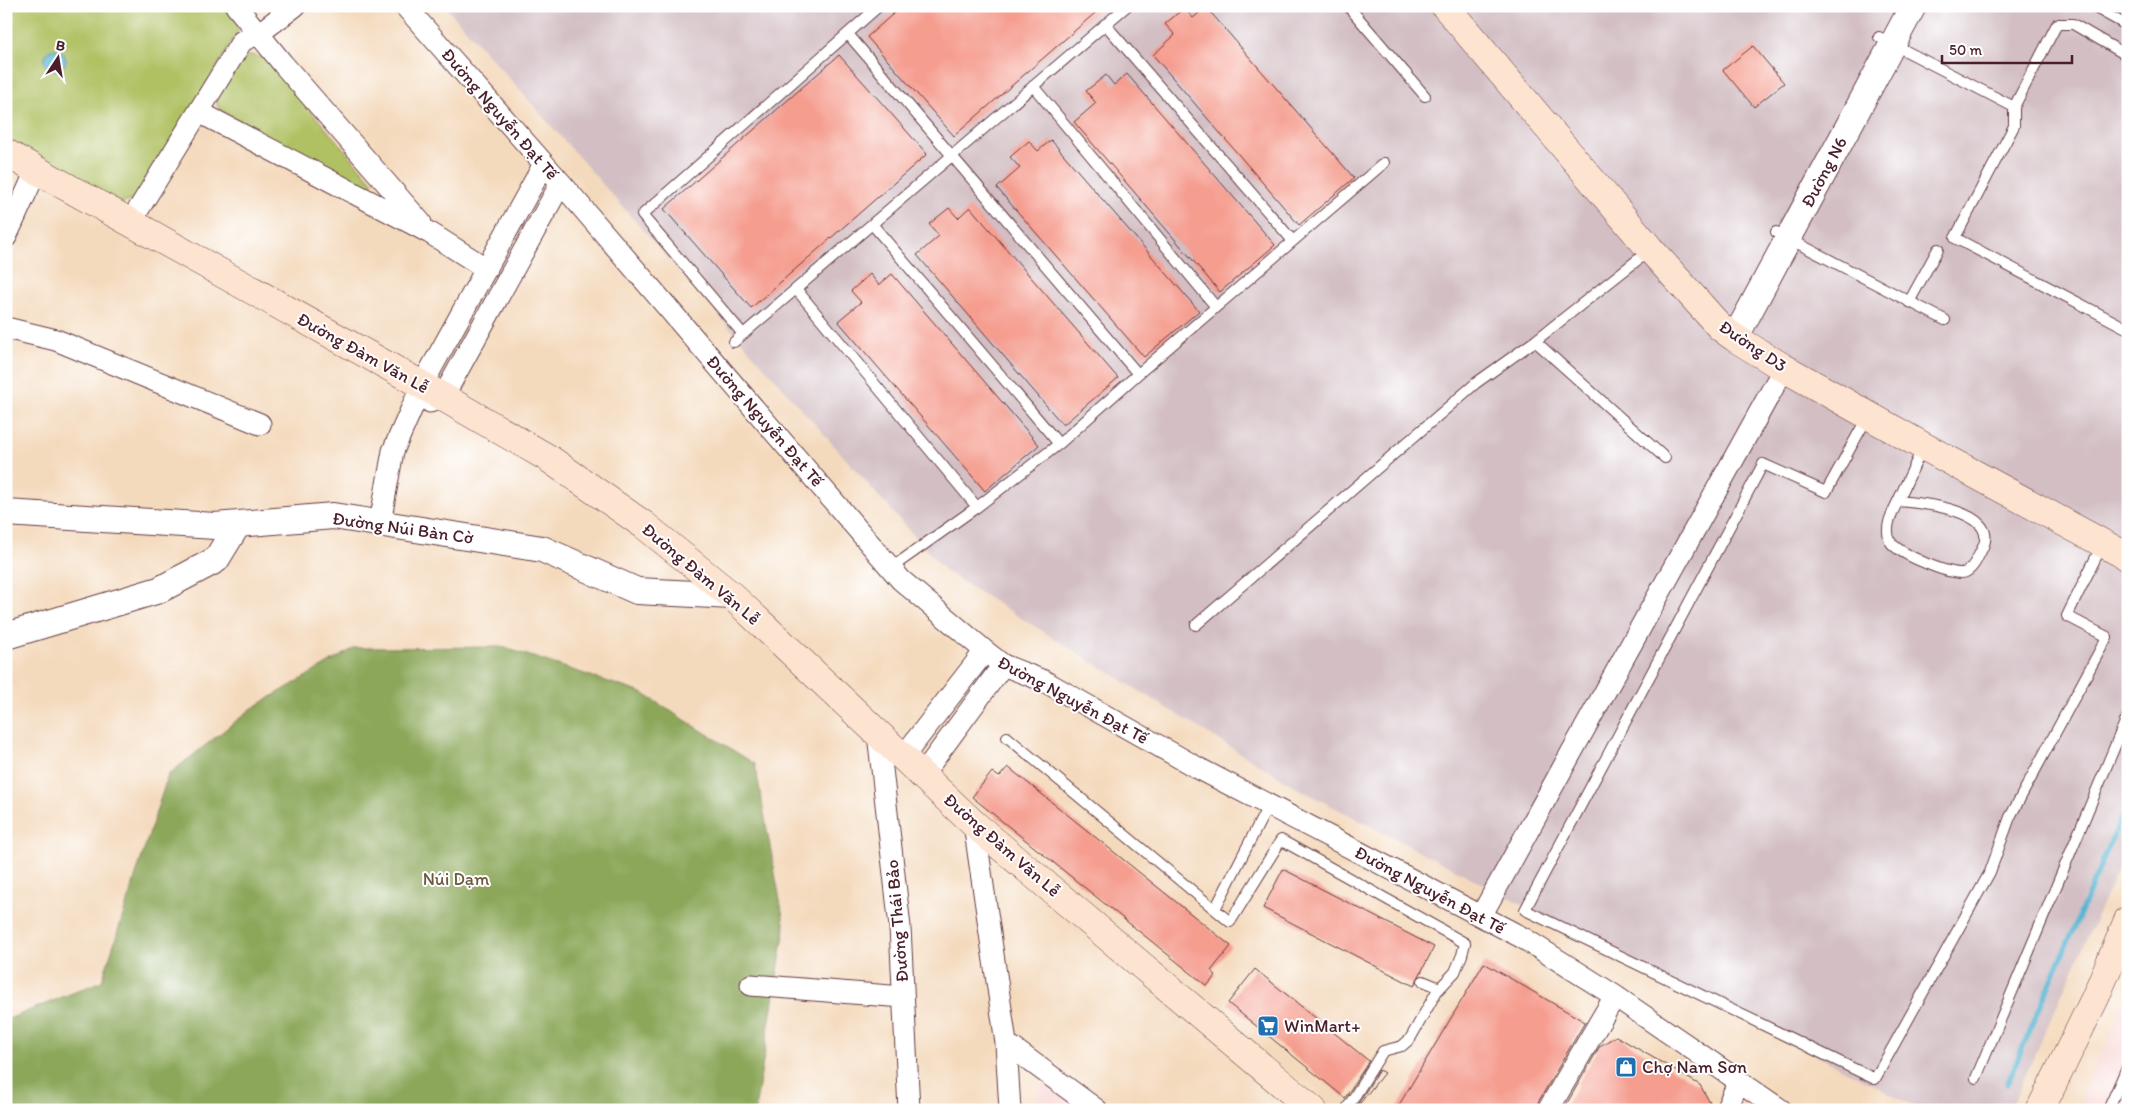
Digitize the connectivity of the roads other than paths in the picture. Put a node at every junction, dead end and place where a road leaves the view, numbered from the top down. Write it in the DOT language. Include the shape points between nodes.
graph roads {
  1 [pos="236,6"];
  2 [pos="296,6"];
  3 [pos="405,6"];
  4 [pos="879,6"];
  5 [pos="1127,6"];
  6 [pos="1348,6"];
  7 [pos="1445,6"];
  8 [pos="1896,6"];
  9 [pos="1913,6"];
  10 [pos="2092,6"];
  11 [pos="1105,24"];
  12 [pos="2128,26"];
  13 [pos="258,34"];
  14 [pos="848,34"];
  15 [pos="1886,41"];
  16 [pos="2128,56"];
  17 [pos="1033,86"];
  18 [pos="1425,96"];
  19 [pos="2014,107"];
  20 [pos="199,112"];
  21 [pos="6,153"];
  22 [pos="952,156"];
  23 [pos="1384,163"];
  24 [pos="544,164"];
  25 [pos="37,169"];
  26 [pos="560,183"];
  27 [pos="130,223"];
  28 [pos="872,224"];
  29 [pos="430,233"];
  30 [pos="1782,236"];
  31 [pos="6,237"];
  32 [pos="1293,241"];
  33 [pos="1650,249"];
  34 [pos="1938,250"];
  35 [pos="487,268"];
  36 [pos="796,289"];
  37 [pos="1910,302"];
  38 [pos="1216,307"];
  39 [pos="1945,320"];
  40 [pos="6,328"];
  41 [pos="2128,330"];
  42 [pos="1727,332"];
  43 [pos="743,334"];
  44 [pos="1535,341"];
  45 [pos="734,342"];
  46 [pos="1784,368"];
  47 [pos="1138,374"];
  48 [pos="425,397"];
  49 [pos="1868,415"];
  50 [pos="260,424"];
  51 [pos="1058,444"];
  52 [pos="1923,446"];
  53 [pos="1665,458"];
  54 [pos="1898,501"];
  55 [pos="977,507"];
  56 [pos="6,513"];
  57 [pos="380,523"];
  58 [pos="238,524"];
  59 [pos="2102,544"];
  60 [pos="2128,557"];
  61 [pos="891,568"];
  62 [pos="732,596"];
  63 [pos="1196,625"];
  64 [pos="6,636"];
  65 [pos="985,651"];
  66 [pos="1003,665"];
  67 [pos="2128,716"];
  68 [pos="878,734"];
  69 [pos="1007,737"];
  70 [pos="913,766"];
  71 [pos="1268,806"];
  72 [pos="974,824"];
  73 [pos="1215,909"];
  74 [pos="1481,916"];
  75 [pos="2128,920"];
  76 [pos="1423,981"];
  77 [pos="751,984"];
  78 [pos="1440,988"];
  79 [pos="1615,996"];
  80 [pos="903,998"];
  81 [pos="1006,1043"];
  82 [pos="2128,1065"];
  83 [pos="1976,1078"];
  84 [pos="1739,1081"];
  85 [pos="909,1110"];
  86 [pos="1010,1110"];
  87 [pos="1097,1110"];
  88 [pos="1313,1110"];
  89 [pos="1346,1110"];
  90 [pos="1548,1110"];
  91 [pos="1726,1110"];
  92 [pos="1781,1110"];
  93 [pos="2040,1110"];
  94 [pos="2108,1110"];
  1 -- 13 [label="street"];
  2 -- 13 [label="street"];
  3 -- 24 [label="street, Đường Nguyễn Đạt Tế"];
  4 -- 14 [label="lane"];
  5 -- 11 [label="lane"];
  6 -- 18 [label="lane"];
  7 -- 33 [label="main road, Đường D3"];
  8 -- 15 [label="street, Đường N6"];
  9 -- 15 [label="street, Đường N6"];
  10 -- 12 [label="lane"];
  11 -- 17 [label="lane"];
  11 -- 32 [label="lane"];
  13 -- 20 [label="street" via="242,41"];
  13 -- 29 [label="street"];
  14 -- 22 [label="lane"];
  14 -- 43 [label="lane" via="642,215"];
  15 -- 19 [label="lane"];
  15 -- 30 [label="street, Đường N6"];
  16 -- 19 [label="lane" via="2072,24 2057,24"];
  17 -- 22 [label="lane"];
  17 -- 38 [label="lane"];
  19 -- 41 [label="lane" via="2014,126 1955,238"];
  20 -- 27 [label="street"];
  20 -- 29 [label="street"];
  21 -- 25 [label="main road, Đường Đàm Văn Lễ"];
  22 -- 28 [label="lane"];
  22 -- 47 [label="lane"];
  23 -- 32 [label="lane"];
  24 -- 26 [label="street, Đường Nguyễn Đạt Tế"];
  24 -- 35 [label="street"];
  25 -- 27 [label="main road, Đường Đàm Văn Lễ"];
  25 -- 31 [label="street"];
  26 -- 48 [label="street"];
  26 -- 61 [label="street, Đường Nguyễn Đạt Tế"];
  27 -- 48 [label="main road, Đường Đàm Văn Lễ"];
  28 -- 36 [label="lane"];
  28 -- 51 [label="lane"];
  29 -- 35 [label="street"];
  30 -- 37 [label="lane"];
  30 -- 42 [label="street, Đường N6"];
  32 -- 38 [label="lane"];
  33 -- 42 [label="main road, Đường D3"];
  33 -- 44 [label="lane"];
  34 -- 37 [label="lane"];
  35 -- 48 [label="street"];
  36 -- 43 [label="lane"];
  36 -- 55 [label="lane"];
  37 -- 39 [label="lane"];
  38 -- 47 [label="lane"];
  40 -- 50 [label="street" via="56,340"];
  42 -- 46 [label="main road, Đường D3"];
  43 -- 45 [label="lane"];
  44 -- 53 [label="lane"];
  44 -- 63 [label="lane" via="1476,383"];
  46 -- 49 [label="main road, Đường D3"];
  46 -- 74 [label="street"];
  47 -- 51 [label="lane"];
  48 -- 57 [label="street" via="393,451"];
  48 -- 62 [label="main road, Đường Đàm Văn Lễ" via="548,458 644,525"];
  49 -- 52 [label="main road, Đường D3"];
  49 -- 59 [label="lane" via="1826,492 1762,464 1525,910 1874,1079 1990,872 2010,817 2107,637 2067,616"];
  51 -- 55 [label="lane"];
  52 -- 54 [label="lane"];
  52 -- 59 [label="main road, Đường D3"];
  54 -- 54 [label="lane" via="1954,510 1982,526 1986,533 1984,544 1972,568 1956,573 1916,558 1891,542 1887,531"];
  55 -- 61 [label="lane"];
  56 -- 58 [label="street, Đường Núi Bàn Cờ" via="215,526"];
  57 -- 58 [label="street, Đường Núi Bàn Cờ" via="333,516"];
  57 -- 62 [label="street, Đường Núi Bàn Cờ" via="542,549 638,591"];
  58 -- 64 [label="street" via="216,560 159,590"];
  59 -- 60 [label="main road, Đường D3"];
  61 -- 65 [label="street, Đường Nguyễn Đạt Tế"];
  62 -- 68 [label="main road, Đường Đàm Văn Lễ"];
  65 -- 66 [label="street, Đường Nguyễn Đạt Tế"];
  65 -- 70 [label="street"];
  66 -- 70 [label="street"];
  66 -- 71 [label="street, Đường Nguyễn Đạt Tế" via="1044,681"];
  67 -- 83 [label="lane"];
  68 -- 70 [label="main road, Đường Đàm Văn Lễ"];
  68 -- 80 [label="street, Đường Thái Bảo" via="900,927"];
  69 -- 73 [label="lane"];
  70 -- 72 [label="main road, Đường Đàm Văn Lễ"];
  71 -- 73 [label="lane"];
  71 -- 74 [label="street, Đường Nguyễn Đạt Tế"];
  72 -- 81 [label="street"];
  72 -- 88 [label="main road, Đường Đàm Văn Lễ"];
  73 -- 78 [label="lane" via="1230,922 1281,840 1465,943 1454,972"];
  74 -- 79 [label="street, Đường Nguyễn Đạt Tế"];
  75 -- 93 [label="main road" via="2095,998"];
  76 -- 78 [label="lane"];
  77 -- 80 [label="street"];
  78 -- 89 [label="lane" via="1410,1039 1402,1046 1383,1051"];
  79 -- 84 [label="street, Đường Nguyễn Đạt Tế"];
  79 -- 90 [label="street"];
  80 -- 85 [label="street, Đường Thái Bảo"];
  81 -- 86 [label="street"];
  81 -- 87 [label="street"];
  82 -- 94 [label="lane"];
  84 -- 91 [label="street"];
  84 -- 92 [label="street, Đường Nguyễn Đạt Tế"];
}
